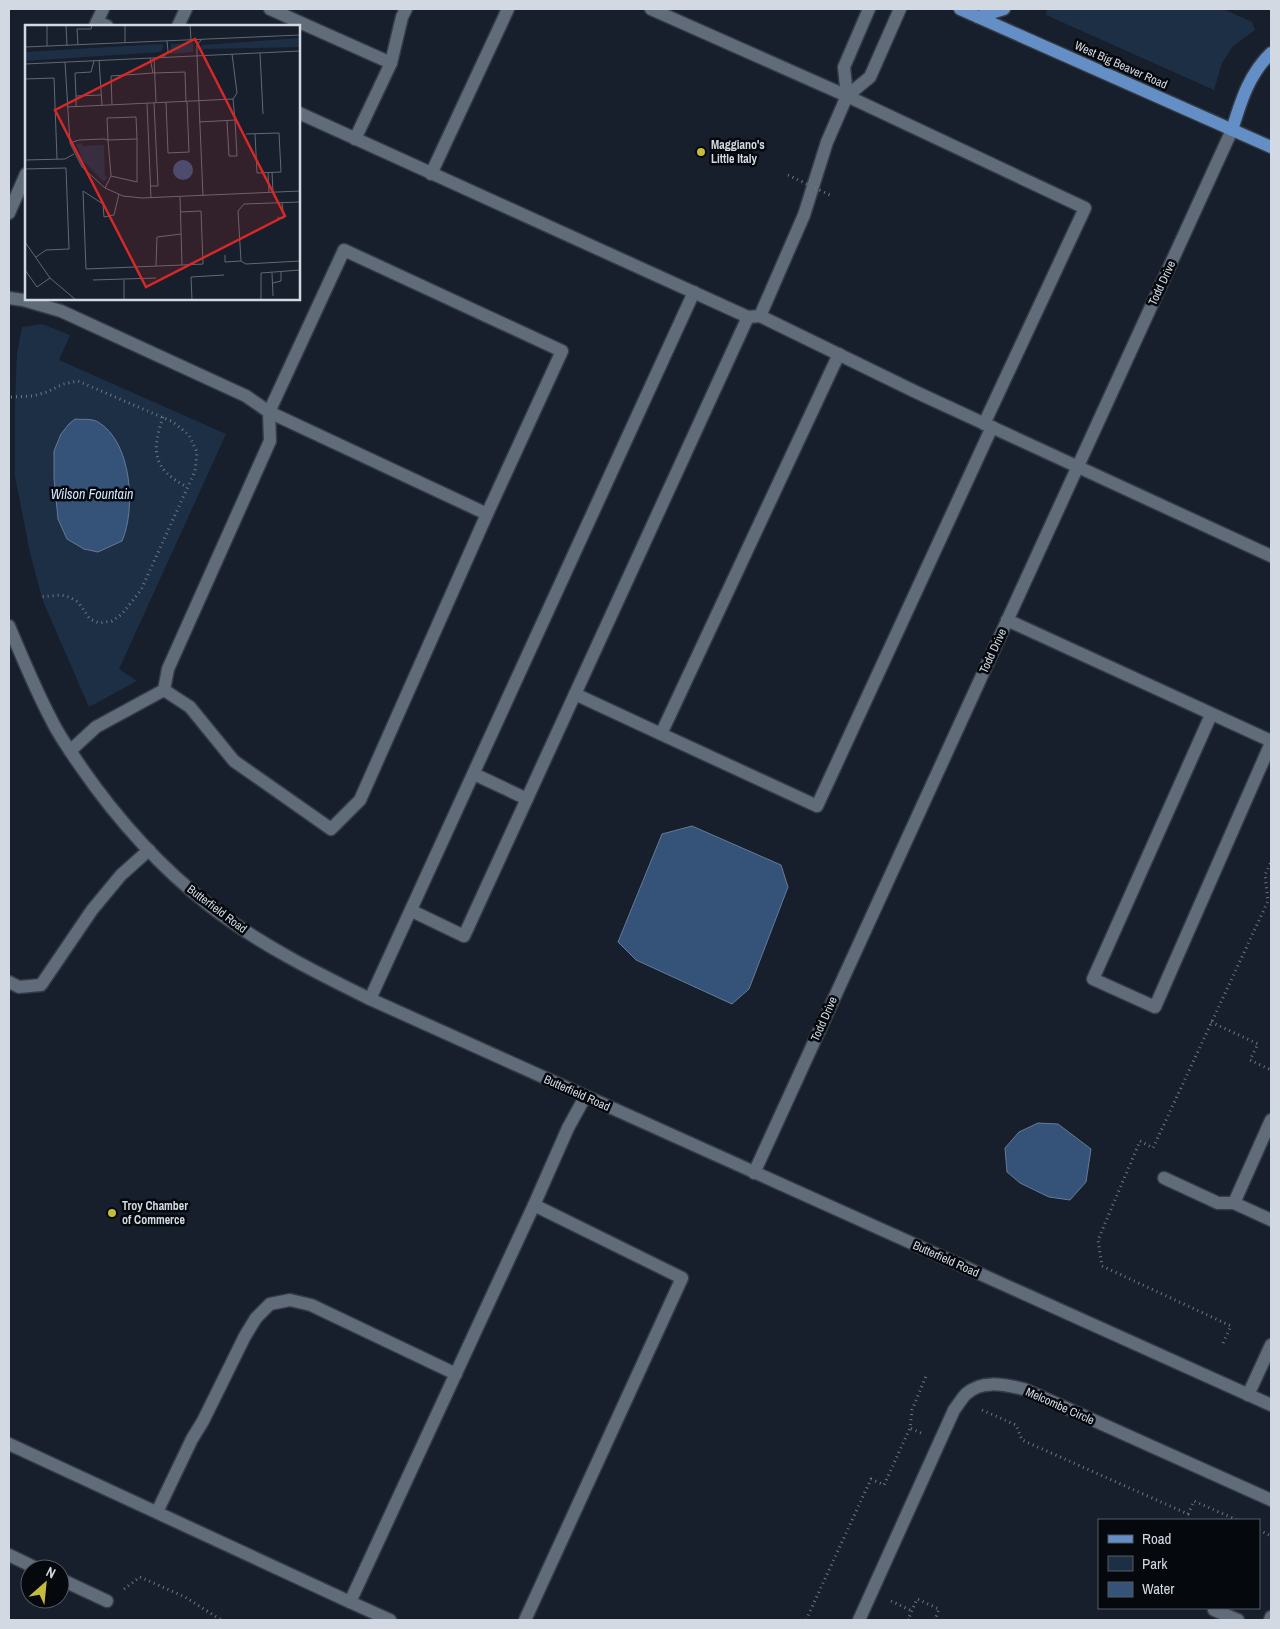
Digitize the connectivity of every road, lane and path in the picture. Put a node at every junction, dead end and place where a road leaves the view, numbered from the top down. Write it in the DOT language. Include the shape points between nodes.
graph roads {
  1 [pos="103,9"];
  2 [pos="186,9"];
  3 [pos="270,9"];
  4 [pos="406,9"];
  5 [pos="508,9"];
  6 [pos="652,9"];
  7 [pos="869,9"];
  8 [pos="900,9"];
  9 [pos="960,9"];
  10 [pos="1004,9"];
  11 [pos="978,17"];
  12 [pos="100,25"];
  13 [pos="178,25"];
  14 [pos="1271,53"];
  15 [pos="391,63"];
  16 [pos="847,96"];
  17 [pos="300,114"];
  18 [pos="1232,130"];
  19 [pos="355,139"];
  20 [pos="1271,147"];
  21 [pos="431,174"];
  22 [pos="788,175"];
  23 [pos="25,176"];
  24 [pos="832,196"];
  25 [pos="9,213"];
  26 [pos="694,292"];
  27 [pos="9,298"];
  28 [pos="754,316"];
  29 [pos="839,354"];
  30 [pos="10,397"];
  31 [pos="269,412"];
  32 [pos="163,417"];
  33 [pos="988,426"];
  34 [pos="1078,465"];
  35 [pos="187,487"];
  36 [pos="487,514"];
  37 [pos="1271,556"];
  38 [pos="38,597"];
  39 [pos="1007,620"];
  40 [pos="9,626"];
  41 [pos="164,690"];
  42 [pos="575,694"];
  43 [pos="1211,715"];
  44 [pos="661,734"];
  45 [pos="1271,742"];
  46 [pos="70,751"];
  47 [pos="474,774"];
  48 [pos="527,799"];
  49 [pos="149,850"];
  50 [pos="1271,862"];
  51 [pos="412,911"];
  52 [pos="9,982"];
  53 [pos="370,999"];
  54 [pos="1211,1022"];
  55 [pos="1271,1070"];
  56 [pos="585,1097"];
  57 [pos="1271,1120"];
  58 [pos="754,1173"];
  59 [pos="1164,1178"];
  60 [pos="1234,1203"];
  61 [pos="534,1205"];
  62 [pos="1271,1220"];
  63 [pos="1223,1343"];
  64 [pos="1271,1345"];
  65 [pos="456,1374"];
  66 [pos="926,1376"];
  67 [pos="1248,1395"];
  68 [pos="1271,1406"];
  69 [pos="976,1415"];
  70 [pos="910,1428"];
  71 [pos="924,1434"];
  72 [pos="9,1444"];
  73 [pos="1271,1500"];
  74 [pos="157,1512"];
  75 [pos="1235,1519"];
  76 [pos="70,1584"];
  77 [pos="894,1592"];
  78 [pos="107,1601"];
  79 [pos="890,1601"];
  80 [pos="350,1602"];
  81 [pos="887,1607"];
  82 [pos="1214,1610"];
  83 [pos="912,1611"];
  84 [pos="221,1620"];
  85 [pos="390,1620"];
  86 [pos="525,1620"];
  87 [pos="806,1620"];
  88 [pos="858,1620"];
  89 [pos="909,1620"];
  90 [pos="935,1620"];
  91 [pos="1238,1620"];
  1 -- 12 [label="street"];
  2 -- 13 [label="street"];
  3 -- 15 [label="street"];
  4 -- 15 [label="street"];
  5 -- 21 [label="street"];
  6 -- 16 [label="street"];
  7 -- 16 [label="street" via="844,67"];
  8 -- 16 [label="street" via="870,77"];
  9 -- 11 [label="main road, West Big Beaver Road"];
  10 -- 11 [label="main road"];
  11 -- 18 [label="main road, West Big Beaver Road"];
  14 -- 18 [label="main road" via="1253,74"];
  15 -- 19 [label="street"];
  16 -- 28 [label="street" via="827,142 804,215"];
  16 -- 33 [label="street" via="1085,208"];
  17 -- 19 [label="street"];
  18 -- 20 [label="main road, West Big Beaver Road"];
  18 -- 34 [label="street, Todd Drive"];
  19 -- 21 [label="street"];
  21 -- 26 [label="street"];
  22 -- 24 [label="path, bridge"];
  23 -- 25 [label="street"];
  26 -- 28 [label="street"];
  26 -- 47 [label="street"];
  27 -- 31 [label="street" via="61,311 246,396"];
  28 -- 29 [label="street"];
  28 -- 42 [label="street"];
  29 -- 33 [label="street"];
  29 -- 44 [label="street"];
  30 -- 32 [label="path" via="33,396 78,381"];
  31 -- 36 [label="street"];
  31 -- 36 [label="street" via="344,250 562,351"];
  31 -- 41 [label="street" via="270,441 168,669"];
  32 -- 35 [label="path" via="156,439 157,459 171,478"];
  32 -- 35 [label="path" via="189,435 197,452 195,472"];
  33 -- 34 [label="street"];
  33 -- 44 [label="street" via="817,806"];
  34 -- 37 [label="street"];
  34 -- 39 [label="street, Todd Drive"];
  35 -- 38 [label="path" via="141,590 122,614 112,621 99,623 90,619 78,602 69,597 61,594"];
  36 -- 41 [label="street" via="360,800 331,829 234,761 190,707"];
  39 -- 43 [label="street"];
  39 -- 58 [label="street, Todd Drive"];
  40 -- 46 [label="street, Butterfield Road" via="39,697"];
  41 -- 46 [label="street" via="96,727"];
  42 -- 44 [label="street"];
  42 -- 48 [label="street"];
  43 -- 45 [label="street"];
  43 -- 45 [label="street" via="1093,979 1155,1007"];
  46 -- 49 [label="street, Butterfield Road" via="100,794"];
  47 -- 48 [label="street"];
  47 -- 51 [label="street"];
  48 -- 51 [label="street" via="464,936"];
  49 -- 52 [label="street" via="121,875 92,910 41,986 19,988"];
  49 -- 53 [label="street, Butterfield Road" via="210,906 247,932 304,966"];
  50 -- 54 [label="path" via="1265,875 1268,901"];
  51 -- 53 [label="street"];
  53 -- 56 [label="street, Butterfield Road"];
  54 -- 55 [label="path" via="1258,1044 1250,1060"];
  54 -- 63 [label="path" via="1153,1148 1140,1141 1098,1240 1102,1266 1231,1326"];
  56 -- 58 [label="street, Butterfield Road"];
  56 -- 61 [label="street"];
  57 -- 60 [label="street"];
  58 -- 67 [label="street, Butterfield Road"];
  59 -- 60 [label="street" via="1218,1203"];
  60 -- 62 [label="street"];
  61 -- 65 [label="street"];
  61 -- 86 [label="street" via="682,1278"];
  64 -- 67 [label="street"];
  65 -- 74 [label="street" via="311,1305 290,1300 270,1304 245,1336"];
  65 -- 80 [label="street"];
  66 -- 70 [label="path" via="912,1410"];
  67 -- 68 [label="street, Butterfield Road"];
  69 -- 75 [label="path" via="980,1409 1016,1425 1022,1440 1188,1514 1194,1501"];
  70 -- 71 [label="path"];
  70 -- 87 [label="path" via="884,1485 871,1479"];
  72 -- 74 [label="street"];
  73 -- 88 [label="street, Melcombe Circle" via="1024,1389 1000,1384 984,1385 967,1393 954,1410"];
  74 -- 80 [label="street"];
  76 -- 78 [label="street"];
  77 -- 79 [label="path"];
  78 -- 84 [label="path" via="140,1577 185,1597"];
  79 -- 81 [label="path"];
  79 -- 83 [label="path"];
  80 -- 85 [label="street"];
  82 -- 91 [label="street"];
  83 -- 89 [label="path"];
  83 -- 90 [label="path" via="917,1599 939,1609"];
}
